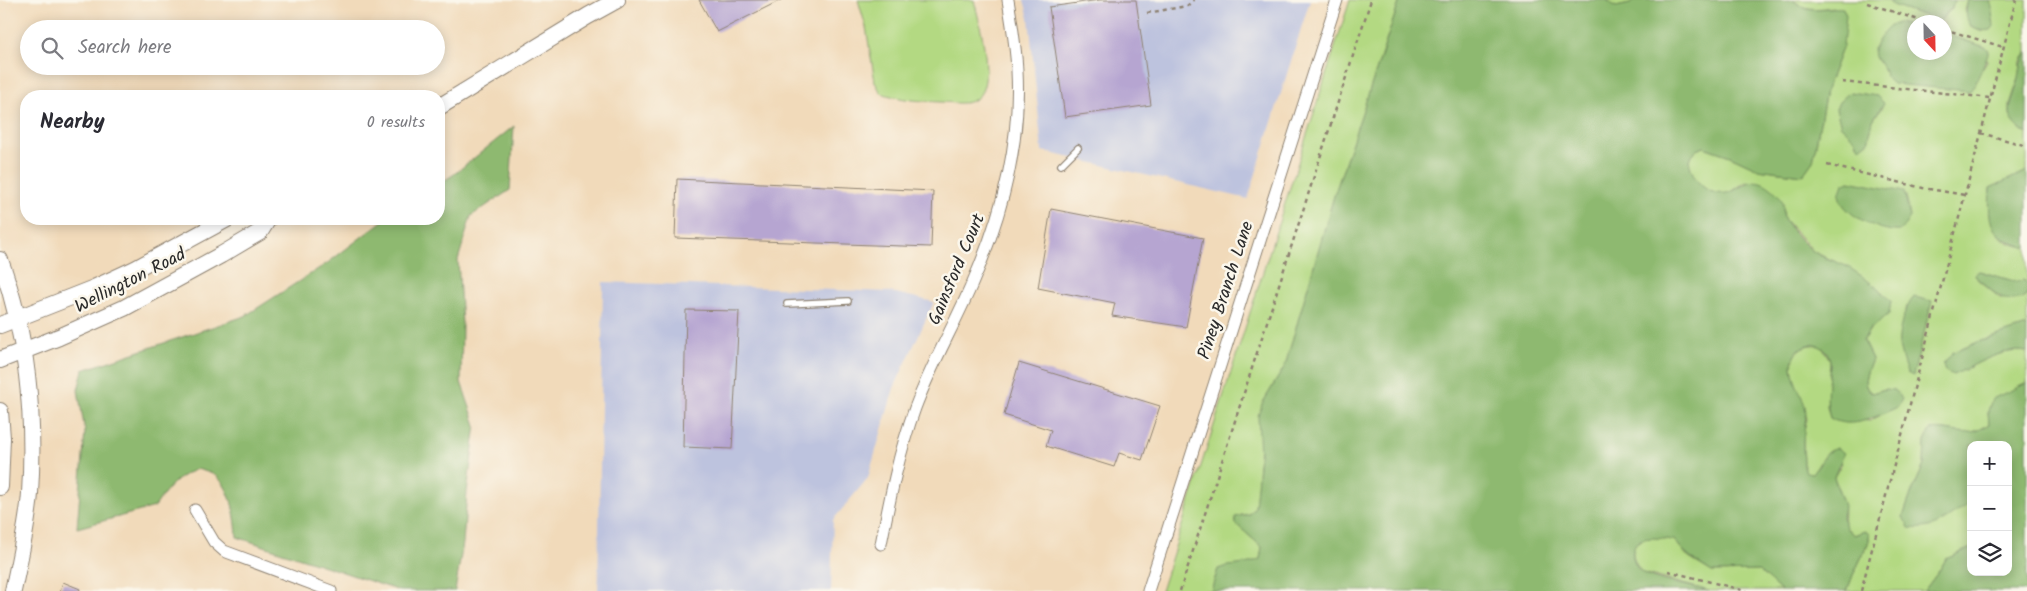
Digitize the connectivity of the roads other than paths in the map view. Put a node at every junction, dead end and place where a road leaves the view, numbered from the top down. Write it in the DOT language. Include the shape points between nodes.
graph roads {
  1 [pos="617,0"];
  2 [pos="1008,0"];
  3 [pos="1337,0"];
  4 [pos="445,103"];
  5 [pos="1078,148"];
  6 [pos="1061,164"];
  7 [pos="215,225"];
  8 [pos="264,225"];
  9 [pos="0,260"];
  10 [pos="848,301"];
  11 [pos="787,304"];
  12 [pos="17,319"];
  13 [pos="0,325"];
  14 [pos="23,352"];
  15 [pos="0,360"];
  16 [pos="0,410"];
  17 [pos="0,487"];
  18 [pos="194,510"];
  19 [pos="882,544"];
  20 [pos="13,591"];
  21 [pos="332,591"];
  22 [pos="1148,591"];
  1 -- 4 [label="main road"];
  2 -- 19 [label="street, Gainsford Court" via="1014,34 1017,110 1001,206 972,285 914,410 898,462"];
  3 -- 22 [label="street, Piney Branch Lane"];
  5 -- 6 [label="lane"];
  7 -- 12 [label="main road, Wellington Road" via="94,288"];
  8 -- 14 [label="main road, Wellington Road" via="260,232 124,308"];
  9 -- 12 [label="main road"];
  10 -- 11 [label="lane"];
  12 -- 13 [label="main road, Wellington Road"];
  12 -- 14 [label="main road"];
  14 -- 15 [label="main road, Wellington Road"];
  14 -- 20 [label="main road" via="31,438 30,495"];
  16 -- 17 [label="main road"];
  18 -- 21 [label="street" via="214,542 224,551"];
}
